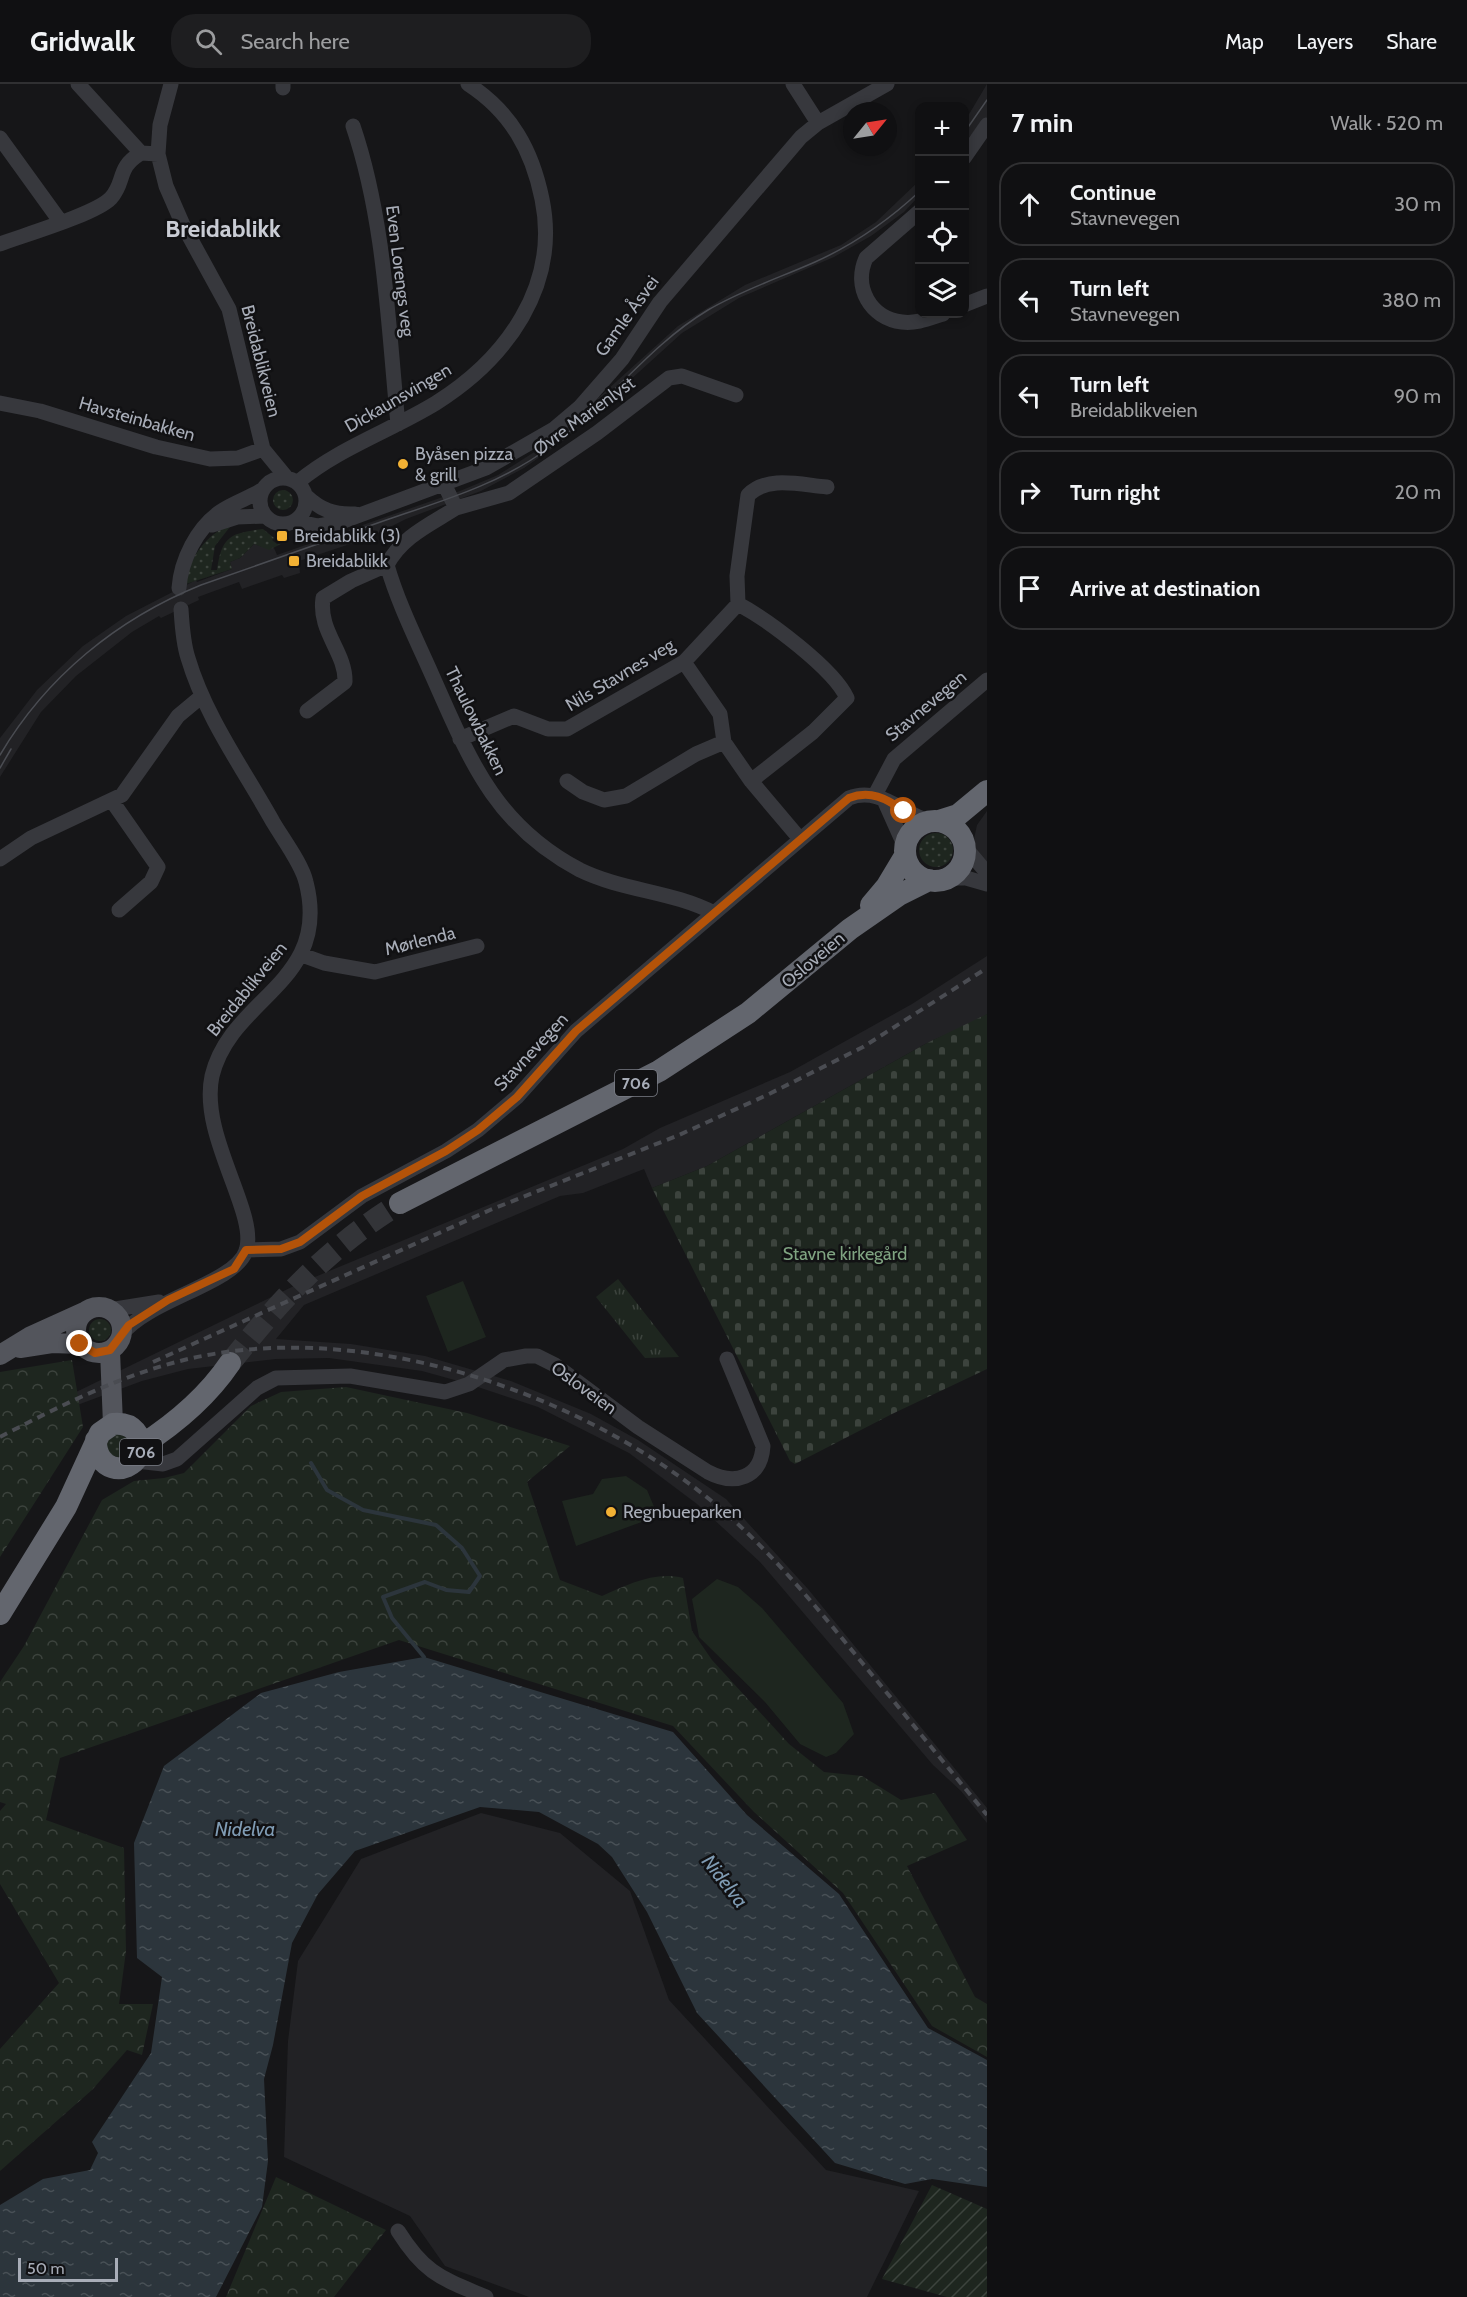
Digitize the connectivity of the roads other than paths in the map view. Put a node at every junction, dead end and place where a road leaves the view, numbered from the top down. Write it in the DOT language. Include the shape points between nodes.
graph roads {
  1 [pos="78,84"];
  2 [pos="171,84"];
  3 [pos="468,84"];
  4 [pos="794,84"];
  5 [pos="887,84"];
  6 [pos="818,123"];
  7 [pos="987,125"];
  8 [pos="354,126"];
  9 [pos="0,138"];
  10 [pos="141,153"];
  11 [pos="158,154"];
  12 [pos="965,156"];
  13 [pos="915,215"];
  14 [pos="60,221"];
  15 [pos="0,244"];
  16 [pos="987,296"];
  17 [pos="969,303"];
  18 [pos="928,318"];
  19 [pos="736,395"];
  20 [pos="0,403"];
  21 [pos="398,424"];
  22 [pos="263,449"];
  23 [pos="444,484"];
  24 [pos="296,485"];
  25 [pos="827,487"];
  26 [pos="263,488"];
  27 [pos="456,508"];
  28 [pos="358,514"];
  29 [pos="265,516"];
  30 [pos="295,521"];
  31 [pos="204,529"];
  32 [pos="387,565"];
  33 [pos="179,588"];
  34 [pos="738,604"];
  35 [pos="181,609"];
  36 [pos="684,662"];
  37 [pos="987,680"];
  38 [pos="202,696"];
  39 [pos="306,711"];
  40 [pos="460,739"];
  41 [pos="724,742"];
  42 [pos="567,781"];
  43 [pos="751,781"];
  44 [pos="987,790"];
  45 [pos="879,797"];
  46 [pos="112,801"];
  47 [pos="987,802"];
  48 [pos="934,821"];
  49 [pos="800,839"];
  50 [pos="963,842"];
  51 [pos="905,852"];
  52 [pos="0,858"];
  53 [pos="987,873"];
  54 [pos="938,879"];
  55 [pos="987,884"];
  56 [pos="119,910"];
  57 [pos="714,913"];
  58 [pos="850,929"];
  59 [pos="477,946"];
  60 [pos="303,955"];
  61 [pos="400,1203"];
  62 [pos="246,1250"];
  63 [pos="168,1300"];
  64 [pos="109,1310"];
  65 [pos="84,1312"];
  66 [pos="101,1346"];
  67 [pos="6,1352"];
  68 [pos="728,1359"];
  69 [pos="230,1363"];
  70 [pos="186,1410"];
  71 [pos="119,1424"];
  72 [pos="96,1440"];
  73 [pos="131,1458"];
  74 [pos="66,1507"];
  75 [pos="0,1614"];
  76 [pos="398,2231"];
  77 [pos="486,2297"];
  1 -- 10 [label="street"];
  2 -- 11 [label="street, Breidablikveien" via="160,125"];
  3 -- 21 [label="street, Dickaunsvingen" via="498,106 517,130 537,177 545,212 539,284 519,326 498,352 464,383"];
  4 -- 6 [label="street"];
  5 -- 6 [label="street, Gamle Åsvei"];
  6 -- 23 [label="street, Gamle Åsvei" via="660,302 622,359 580,407 525,447"];
  7 -- 12 [label="street"];
  8 -- 21 [label="street, Even Lorengs veg" via="367,167"];
  9 -- 14 [label="street"];
  10 -- 11 [label="street"];
  10 -- 14 [label="street" via="124,166 109,200"];
  11 -- 22 [label="street, Breidablikveien" via="166,186 183,225 229,309"];
  13 -- 18 [label="street" via="866,258 861,286 876,310 892,320 914,322"];
  14 -- 15 [label="street"];
  16 -- 17 [label="street"];
  19 -- 27 [label="street, Øvre Marienlyst" via="682,376 669,378 509,493"];
  20 -- 22 [label="street, Havsteinbakken" via="210,459 238,458"];
  21 -- 24 [label="street, Dickaunsvingen" via="327,460"];
  22 -- 24 [label="street, Breidablikveien"];
  22 -- 26 [label="street, Breidablikveien"];
  23 -- 27 [label="street"];
  23 -- 28 [label="street, Gamle Åsvei"];
  24 -- 26 [label="street" via="273,479"];
  24 -- 28 [label="street, Gamle Åsvei" via="319,508"];
  24 -- 30 [label="street" via="303,513"];
  25 -- 34 [label="street" via="772,482 748,495"];
  26 -- 29 [label="street" via="259,501"];
  26 -- 31 [label="street" via="219,512"];
  27 -- 32 [label="street" via="409,538"];
  28 -- 30 [label="street, Gamle Åsvei" via="329,525"];
  29 -- 30 [label="street" via="282,524"];
  29 -- 31 [label="street" via="237,517"];
  31 -- 33 [label="street" via="183,563"];
  32 -- 39 [label="street" via="323,598 322,620 344,670 345,682"];
  32 -- 40 [label="street, Thaulowbakken"];
  34 -- 36 [label="street, Nils Stavnes veg"];
  34 -- 43 [label="street" via="826,670 847,698 813,732"];
  35 -- 38 [label="street, Breidablikveien" via="187,656"];
  36 -- 40 [label="street, Nils Stavnes veg" via="567,729 548,729 514,716"];
  36 -- 41 [label="street" via="720,714"];
  37 -- 45 [label="street, Stavnevegen" via="894,759"];
  38 -- 46 [label="street" via="178,716 132,783"];
  38 -- 60 [label="street, Breidablikveien" via="306,880 310,918"];
  40 -- 57 [label="street, Thaulowbakken" via="498,804 553,853 606,882 674,896"];
  41 -- 42 [label="street" via="696,753 626,796 604,800"];
  41 -- 43 [label="street"];
  43 -- 49 [label="street"];
  44 -- 48 [label="highway, 706" via="958,815"];
  45 -- 48 [label="street" via="914,817"];
  45 -- 49 [label="street, Stavnevegen" via="860,794 849,798"];
  45 -- 51 [label="street"];
  46 -- 52 [label="street" via="32,838"];
  46 -- 56 [label="street" via="158,867 151,882"];
  47 -- 50 [label="highway, 706"];
  48 -- 50 [label="highway" via="956,829"];
  48 -- 51 [label="highway, 706" via="912,831"];
  49 -- 57 [label="street, Stavnevegen"];
  50 -- 53 [label="street"];
  50 -- 54 [label="highway, 706" via="960,867"];
  51 -- 54 [label="highway" via="914,872"];
  51 -- 58 [label="highway, Osloveien / 706" via="887,886"];
  54 -- 55 [label="street" via="966,878"];
  54 -- 58 [label="highway, Osloveien / 706" via="899,895"];
  57 -- 62 [label="street, Stavnevegen" via="576,1031 517,1097 478,1130 362,1196 300,1242 281,1249"];
  58 -- 61 [label="highway, Osloveien / 706" via="748,1012 659,1071"];
  59 -- 60 [label="street, Mørlenda" via="375,972"];
  60 -- 62 [label="street, Breidablikveien" via="228,1040 213,1076 212,1122 246,1227"];
  62 -- 63 [label="street" via="234,1269"];
  63 -- 64 [label="street"];
  63 -- 66 [label="street"];
  64 -- 65 [label="main road" via="100,1307"];
  64 -- 66 [label="main road" via="120,1322"];
  65 -- 66 [label="main road" via="76,1327"];
  65 -- 67 [label="main road"];
  66 -- 67 [label="main road" via="52,1343"];
  66 -- 71 [label="main road" via="103,1377 110,1387"];
  68 -- 73 [label="street, Osloveien" via="763,1446 755,1470 739,1478 720,1478 708,1472 537,1356 504,1360 469,1384 445,1392 350,1376 276,1378 257,1388 177,1459 163,1464"];
  69 -- 70 [label="highway, 706"];
  70 -- 71 [label="highway, 706"];
  70 -- 73 [label="highway, 706"];
  71 -- 72 [label="highway, 706" via="100,1433"];
  71 -- 73 [label="highway, 706" via="136,1431"];
  72 -- 73 [label="highway, 706" via="103,1463"];
  72 -- 74 [label="highway, 706"];
  73 -- 74 [label="highway, 706" via="94,1482"];
  74 -- 75 [label="highway, 706"];
  76 -- 77 [label="street" via="414,2257 436,2276"];
}
